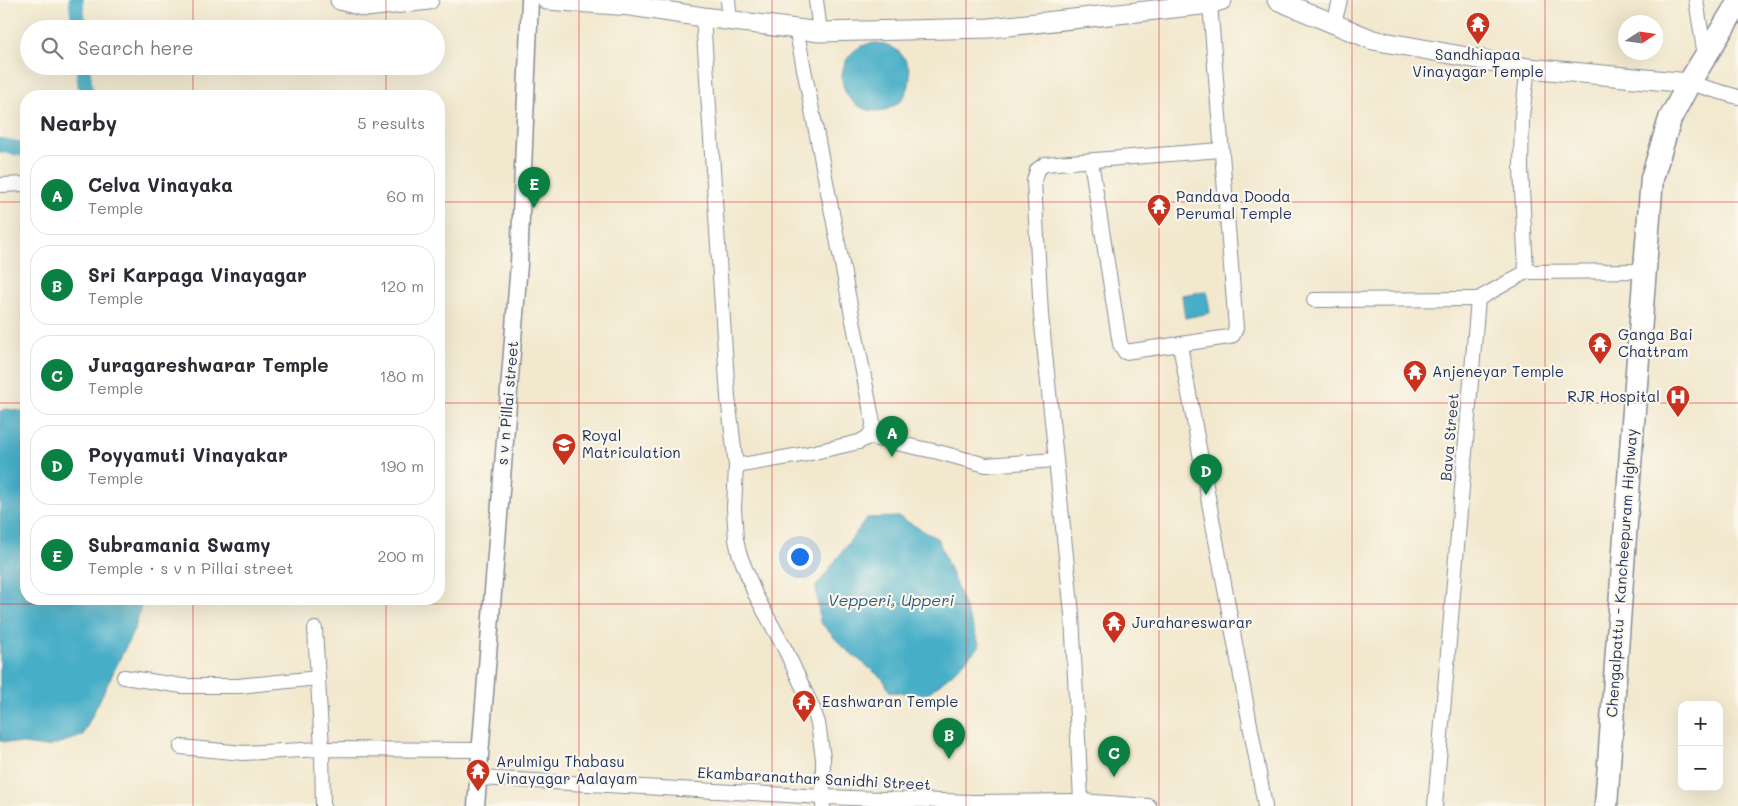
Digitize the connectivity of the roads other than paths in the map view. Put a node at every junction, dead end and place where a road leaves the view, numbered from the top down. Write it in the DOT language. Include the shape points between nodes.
graph roads {
  1 [pos="340,0"];
  2 [pos="429,0"];
  3 [pos="530,0"];
  4 [pos="546,0"];
  5 [pos="728,0"];
  6 [pos="816,0"];
  7 [pos="1277,0"];
  8 [pos="1340,0"];
  9 [pos="1696,0"];
  10 [pos="1216,2"];
  11 [pos="1185,3"];
  12 [pos="1738,3"];
  13 [pos="703,17"];
  14 [pos="730,21"];
  15 [pos="1334,23"];
  16 [pos="796,28"];
  17 [pos="820,32"];
  18 [pos="1705,56"];
  19 [pos="1528,68"];
  20 [pos="1689,83"];
  21 [pos="1738,97"];
  22 [pos="1220,150"];
  23 [pos="1091,161"];
  24 [pos="20,184"];
  25 [pos="0,185"];
  26 [pos="1645,271"];
  27 [pos="1526,272"];
  28 [pos="1478,299"];
  29 [pos="1314,300"];
  30 [pos="1180,345"];
  31 [pos="868,437"];
  32 [pos="1056,460"];
  33 [pos="736,466"];
  34 [pos="315,629"];
  35 [pos="124,677"];
  36 [pos="318,678"];
  37 [pos="181,747"];
  38 [pos="322,750"];
  39 [pos="480,750"];
  40 [pos="478,778"];
  41 [pos="823,802"];
  42 [pos="1081,802"];
  43 [pos="973,804"];
  44 [pos="1124,805"];
  45 [pos="323,806"];
  46 [pos="476,806"];
  47 [pos="1149,806"];
  48 [pos="1265,806"];
  49 [pos="1435,806"];
  50 [pos="1606,806"];
  1 -- 2 [label="main road" via="366,7"];
  3 -- 39 [label="street, s v n Pillai street" via="519,264"];
  4 -- 13 [label="main road" via="631,6"];
  5 -- 14 [label="street"];
  6 -- 17 [label="street"];
  7 -- 15 [label="main road"];
  8 -- 15 [label="street"];
  9 -- 18 [label="street"];
  10 -- 11 [label="main road"];
  10 -- 22 [label="street"];
  11 -- 17 [label="main road" via="990,28"];
  12 -- 18 [label="highway, Chengalpattu - Kancheepuram Highway"];
  13 -- 14 [label="main road"];
  13 -- 33 [label="street" via="728,397"];
  14 -- 16 [label="main road"];
  15 -- 19 [label="main road" via="1373,40"];
  16 -- 17 [label="main road"];
  16 -- 31 [label="street" via="873,423"];
  18 -- 20 [label="highway, Chengalpattu - Kancheepuram Highway"];
  19 -- 20 [label="main road"];
  19 -- 27 [label="street" via="1522,116 1521,168"];
  20 -- 21 [label="street"];
  20 -- 26 [label="highway, Chengalpattu - Kancheepuram Highway" via="1670,120 1652,178"];
  22 -- 23 [label="street"];
  22 -- 30 [label="street" via="1236,328 1229,337"];
  23 -- 30 [label="street" via="1120,344 1125,352"];
  23 -- 32 [label="street" via="1045,164 1037,170 1034,181 1041,315"];
  24 -- 25 [label="street"];
  26 -- 27 [label="street"];
  26 -- 50 [label="highway, Chengalpattu - Kancheepuram Highway"];
  27 -- 28 [label="street"];
  28 -- 29 [label="street"];
  28 -- 49 [label="street, Bava Street"];
  30 -- 48 [label="street"];
  31 -- 32 [label="street" via="986,465"];
  31 -- 33 [label="street" via="806,454"];
  32 -- 42 [label="street" via="1072,614"];
  33 -- 41 [label="street" via="734,508 739,553 755,594 786,651 818,723 823,758"];
  34 -- 36 [label="street"];
  35 -- 36 [label="street" via="182,686 238,686"];
  36 -- 38 [label="street"];
  37 -- 38 [label="street" via="243,753"];
  38 -- 39 [label="street"];
  38 -- 45 [label="street"];
  39 -- 40 [label="street, s v n Pillai street"];
  40 -- 41 [label="street, Ekambaranathar Sanidhi Street"];
  40 -- 46 [label="street, s v n Pillai street"];
  41 -- 43 [label="street, Ekambaranathar Sanidhi Street"];
  42 -- 43 [label="street, Ekambaranathar Sanidhi Street"];
  42 -- 44 [label="street, Ekambaranathar Sanidhi Street"];
  44 -- 47 [label="street, Ekambaranathar Sanidhi Street"];
}
